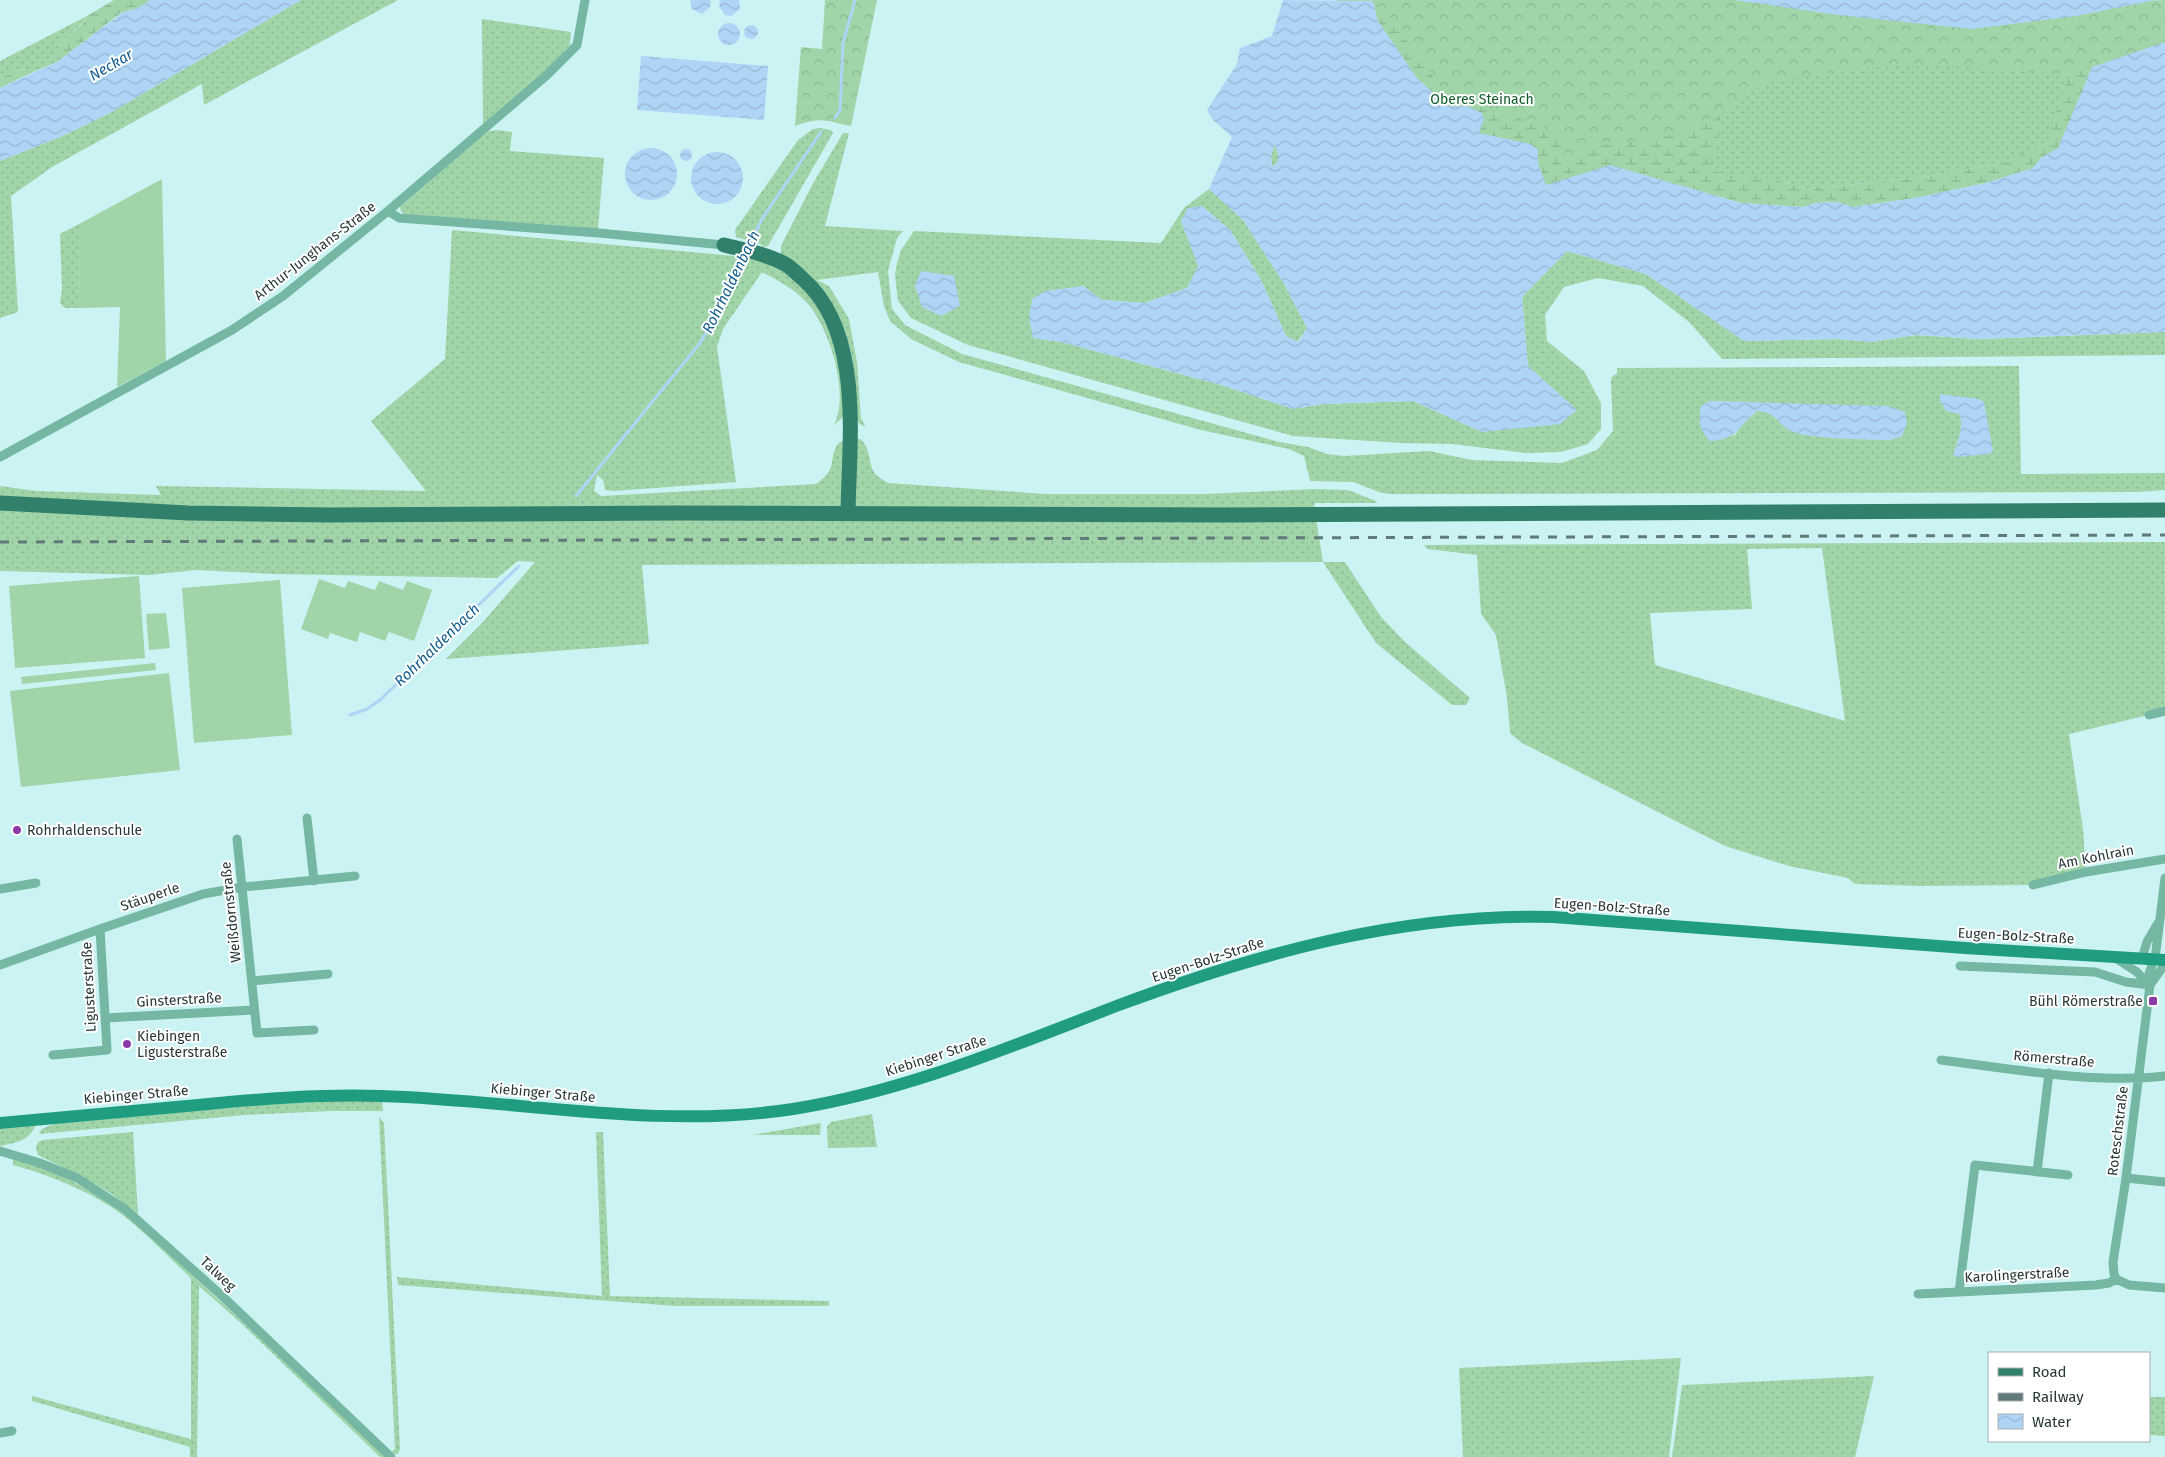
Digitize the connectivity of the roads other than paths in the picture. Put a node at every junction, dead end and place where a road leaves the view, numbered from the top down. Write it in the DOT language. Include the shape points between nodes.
graph roads {
  1 [pos="585,0"];
  2 [pos="388,211"];
  3 [pos="729,246"];
  4 [pos="0,457"];
  5 [pos="0,503"];
  6 [pos="2165,510"];
  7 [pos="848,513"];
  8 [pos="2165,711"];
  9 [pos="2149,715"];
  10 [pos="307,818"];
  11 [pos="237,839"];
  12 [pos="2165,859"];
  13 [pos="356,876"];
  14 [pos="2165,878"];
  15 [pos="314,881"];
  16 [pos="36,883"];
  17 [pos="2033,885"];
  18 [pos="243,887"];
  19 [pos="0,889"];
  20 [pos="2159,921"];
  21 [pos="100,929"];
  22 [pos="2165,938"];
  23 [pos="2112,957"];
  24 [pos="2156,960"];
  25 [pos="0,966"];
  26 [pos="1960,966"];
  27 [pos="328,974"];
  28 [pos="252,981"];
  29 [pos="2150,985"];
  30 [pos="254,1010"];
  31 [pos="105,1018"];
  32 [pos="1071,1024"];
  33 [pos="314,1030"];
  34 [pos="52,1055"];
  35 [pos="1941,1060"];
  36 [pos="2050,1073"];
  37 [pos="2165,1076"];
  38 [pos="2139,1078"];
  39 [pos="0,1123"];
  40 [pos="0,1151"];
  41 [pos="2037,1172"];
  42 [pos="2068,1174"];
  43 [pos="2126,1178"];
  44 [pos="2165,1182"];
  45 [pos="2116,1279"];
  46 [pos="2165,1288"];
  47 [pos="1959,1292"];
  48 [pos="1918,1294"];
  49 [pos="12,1431"];
  50 [pos="0,1433"];
  51 [pos="391,1457"];
  1 -- 2 [label="street, Arthur-Junghans-Straße" via="577,45 547,75"];
  2 -- 3 [label="street" via="399,218"];
  2 -- 4 [label="street, Arthur-Junghans-Straße" via="283,296 248,320"];
  3 -- 7 [label="main road" via="786,265 815,290 830,313 846,362 849,398"];
  5 -- 7 [label="main road" via="188,513 328,515"];
  6 -- 7 [label="main road" via="1228,515"];
  8 -- 9 [label="street"];
  10 -- 15 [label="street"];
  11 -- 18 [label="street, Weißdornstraße"];
  12 -- 17 [label="street, Am Kohlrain" via="2086,872"];
  13 -- 15 [label="street, Stäuperle"];
  14 -- 20 [label="street, Roteschstraße"];
  15 -- 18 [label="street, Stäuperle"];
  16 -- 19 [label="street"];
  18 -- 21 [label="street, Stäuperle" via="203,894"];
  18 -- 28 [label="street, Weißdornstraße"];
  20 -- 22 [label="street"];
  20 -- 24 [label="street, Roteschstraße"];
  21 -- 25 [label="street, Stäuperle"];
  21 -- 31 [label="street, Ligusterstraße"];
  23 -- 24 [label="street, Eugen-Bolz-Straße"];
  23 -- 29 [label="street" via="2128,965"];
  23 -- 32 [label="street, Eugen-Bolz-Straße" via="1581,919 1476,918 1384,929 1294,949 1180,984"];
  24 -- 29 [label="street, Roteschstraße" via="2148,977"];
  26 -- 29 [label="street" via="2095,972 2126,982"];
  27 -- 28 [label="street"];
  28 -- 30 [label="street, Weißdornstraße"];
  29 -- 38 [label="street, Roteschstraße"];
  30 -- 31 [label="street, Ginsterstraße"];
  30 -- 33 [label="street, Weißdornstraße" via="256,1033"];
  31 -- 34 [label="street, Ligusterstraße" via="107,1050"];
  32 -- 39 [label="street, Kiebinger Straße" via="894,1087 817,1105 760,1113 634,1115 421,1097 330,1095"];
  35 -- 36 [label="street, Römerstraße"];
  36 -- 38 [label="street, Römerstraße"];
  36 -- 41 [label="street"];
  37 -- 38 [label="street, Römerstraße"];
  38 -- 43 [label="street, Roteschstraße"];
  40 -- 51 [label="street, Talweg" via="77,1178 125,1209 220,1294"];
  41 -- 42 [label="street"];
  41 -- 47 [label="street" via="1975,1165"];
  43 -- 44 [label="street"];
  43 -- 45 [label="street, Roteschstraße" via="2113,1262"];
  45 -- 46 [label="street" via="2128,1285"];
  45 -- 47 [label="street, Karolingerstraße" via="2096,1285"];
  47 -- 48 [label="street, Karolingerstraße"];
  49 -- 50 [label="street"];
}
